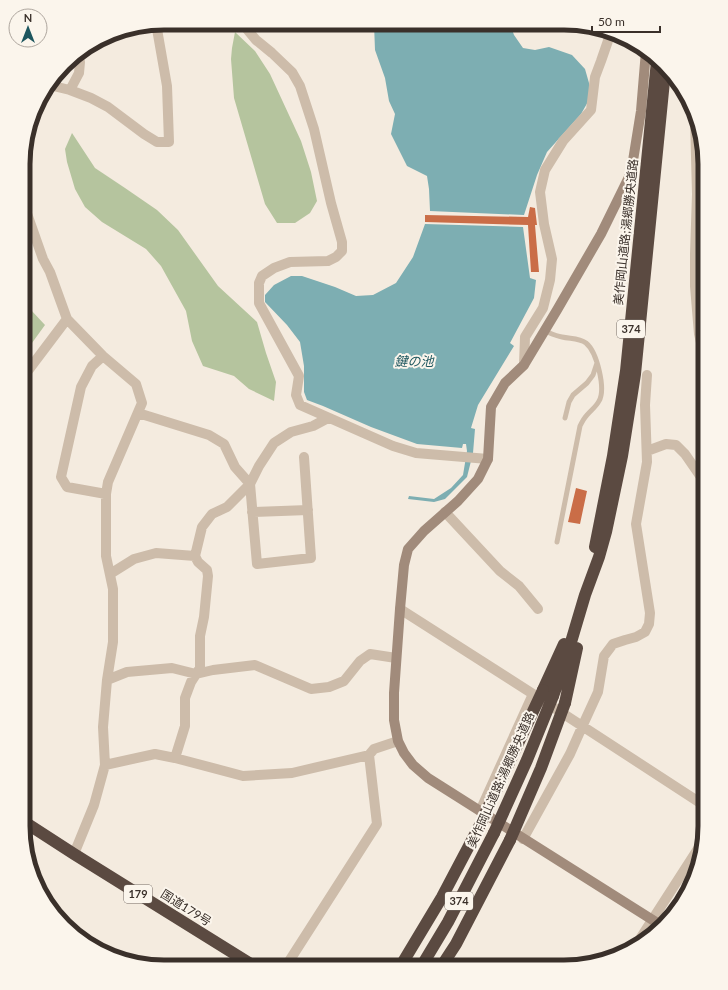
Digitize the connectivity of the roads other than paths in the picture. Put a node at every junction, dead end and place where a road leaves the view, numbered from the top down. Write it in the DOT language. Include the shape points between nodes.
graph roads {
  1 [pos="157,30"];
  2 [pos="248,30"];
  3 [pos="609,38"];
  4 [pos="645,58"];
  5 [pos="79,60"];
  6 [pos="656,67"];
  7 [pos="665,76"];
  8 [pos="55,87"];
  9 [pos="70,90"];
  10 [pos="696,140"];
  11 [pos="30,222"];
  12 [pos="67,319"];
  13 [pos="698,322"];
  14 [pos="544,331"];
  15 [pos="103,356"];
  16 [pos="597,363"];
  17 [pos="524,365"];
  18 [pos="30,368"];
  19 [pos="647,375"];
  20 [pos="138,413"];
  21 [pos="328,418"];
  22 [pos="565,418"];
  23 [pos="647,451"];
  24 [pos="304,456"];
  25 [pos="488,459"];
  26 [pos="698,473"];
  27 [pos="250,484"];
  28 [pos="106,494"];
  29 [pos="308,510"];
  30 [pos="252,512"];
  31 [pos="445,512"];
  32 [pos="557,542"];
  33 [pos="195,556"];
  34 [pos="110,574"];
  35 [pos="584,600"];
  36 [pos="400,609"];
  37 [pos="538,610"];
  38 [pos="396,658"];
  39 [pos="196,674"];
  40 [pos="107,680"];
  41 [pos="543,693"];
  42 [pos="582,727"];
  43 [pos="398,741"];
  44 [pos="369,755"];
  45 [pos="175,758"];
  46 [pos="105,765"];
  47 [pos="698,802"];
  48 [pos="480,811"];
  49 [pos="30,826"];
  50 [pos="523,839"];
  51 [pos="74,854"];
  52 [pos="694,857"];
  53 [pos="656,922"];
  54 [pos="244,960"];
  55 [pos="290,960"];
  56 [pos="404,960"];
  57 [pos="425,960"];
  58 [pos="446,960"];
  1 -- 9 [label="street" via="167,86 169,142 157,142 108,107"];
  2 -- 21 [label="street" via="292,72 300,86 314,129 342,242 342,251 328,261 290,262 262,276 259,283 259,303 299,376 296,395 300,405"];
  3 -- 17 [label="street" via="595,77 591,110 563,141 545,170 540,192 552,259 550,280 543,308 525,337"];
  4 -- 14 [label="street" via="641,111 631,173 601,234"];
  5 -- 9 [label="street" via="78,73"];
  6 -- 35 [label="highway, 美作岡山道路;湯郷勝央道路 / 374" via="626,371 613,456"];
  7 -- 35 [label="highway, 美作岡山道路;湯郷勝央道路 / 374" via="630,410 606,532"];
  8 -- 9 [label="street"];
  10 -- 13 [label="street" via="695,286"];
  11 -- 12 [label="street"];
  12 -- 15 [label="street"];
  12 -- 18 [label="street"];
  14 -- 16 [label="lane" via="586,343"];
  14 -- 17 [label="street"];
  15 -- 20 [label="street" via="136,384 142,403"];
  15 -- 28 [label="street" via="92,366 81,387 61,477 67,488"];
  16 -- 22 [label="lane" via="593,375 573,395"];
  16 -- 32 [label="lane" via="601,373 600,400 580,426"];
  17 -- 25 [label="street" via="505,383 491,407"];
  19 -- 23 [label="street"];
  20 -- 27 [label="street" via="208,435 224,444 235,467"];
  20 -- 28 [label="street" via="108,482"];
  21 -- 25 [label="street" via="416,453"];
  21 -- 27 [label="street" via="313,426 291,432 274,443"];
  23 -- 26 [label="street" via="666,444 676,445"];
  23 -- 42 [label="street" via="636,524 650,613 649,624 645,632 636,637 613,644 604,656 598,692"];
  24 -- 29 [label="street"];
  25 -- 31 [label="street" via="478,479"];
  27 -- 30 [label="street"];
  27 -- 33 [label="street" via="228,507 212,514 202,527"];
  28 -- 34 [label="street" via="106,556"];
  29 -- 30 [label="street"];
  29 -- 30 [label="street" via="311,558 257,564"];
  31 -- 36 [label="street" via="408,549"];
  31 -- 37 [label="street" via="500,571 519,586"];
  33 -- 34 [label="street" via="156,553 134,559"];
  33 -- 39 [label="street" via="207,570 208,576 200,636 200,668"];
  34 -- 40 [label="street" via="113,590 113,642"];
  35 -- 41 [label="highway, 美作岡山道路;湯郷勝央道路 / 374" via="563,669"];
  35 -- 58 [label="highway, bridge" via="565,703 541,768 510,840"];
  36 -- 38 [label="street"];
  36 -- 41 [label="street"];
  38 -- 39 [label="street" via="370,654 360,661 344,681 328,687 311,689 255,664"];
  38 -- 43 [label="street" via="394,720"];
  39 -- 40 [label="street" via="172,668 126,672"];
  39 -- 45 [label="street" via="185,698 185,726"];
  40 -- 46 [label="street" via="103,727"];
  41 -- 42 [label="street"];
  41 -- 48 [label="street"];
  41 -- 56 [label="highway, bridge" via="480,825 442,897"];
  41 -- 57 [label="highway, 美作岡山道路;湯郷勝央道路 / 374, bridge" via="527,760 494,833"];
  42 -- 47 [label="street"];
  42 -- 50 [label="street"];
  43 -- 44 [label="street" via="374,749"];
  43 -- 48 [label="street" via="404,753 428,778"];
  44 -- 45 [label="street" via="292,773 243,776"];
  44 -- 55 [label="street" via="377,824"];
  45 -- 46 [label="street" via="155,754"];
  46 -- 51 [label="street" via="94,805"];
  48 -- 50 [label="street"];
  49 -- 51 [label="highway, 国道179号 / 179"];
  50 -- 53 [label="street"];
  51 -- 54 [label="highway, 国道179号 / 179"];
  52 -- 53 [label="street"];
}
